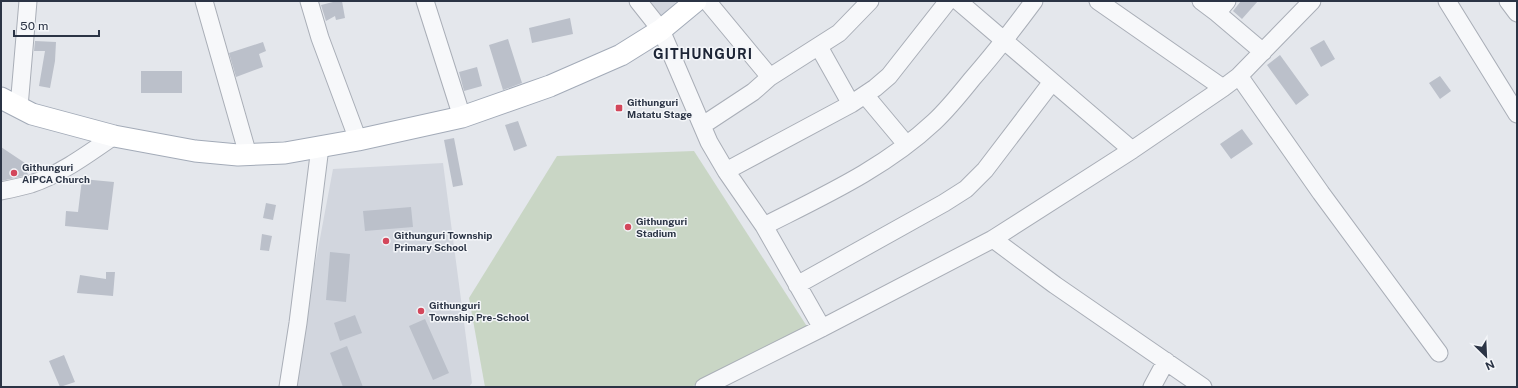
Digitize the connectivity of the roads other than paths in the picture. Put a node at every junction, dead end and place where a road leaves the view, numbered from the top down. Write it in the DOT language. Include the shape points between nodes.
graph roads {
  1 [pos="28,1"];
  2 [pos="204,1"];
  3 [pos="309,1"];
  4 [pos="425,1"];
  5 [pos="638,1"];
  6 [pos="696,1"];
  7 [pos="707,1"];
  8 [pos="870,1"];
  9 [pos="948,1"];
  10 [pos="958,1"];
  11 [pos="1034,1"];
  12 [pos="1098,1"];
  13 [pos="1201,1"];
  14 [pos="1312,1"];
  15 [pos="1448,1"];
  16 [pos="1508,1"];
  17 [pos="1222,7"];
  18 [pos="1517,13"];
  19 [pos="661,30"];
  20 [pos="1004,41"];
  21 [pos="819,47"];
  22 [pos="1263,52"];
  23 [pos="770,76"];
  24 [pos="1239,76"];
  25 [pos="1052,82"];
  26 [pos="1223,88"];
  27 [pos="866,95"];
  28 [pos="10,103"];
  29 [pos="851,104"];
  30 [pos="1517,114"];
  31 [pos="462,116"];
  32 [pos="702,125"];
  33 [pos="114,136"];
  34 [pos="358,140"];
  35 [pos="906,144"];
  36 [pos="320,147"];
  37 [pos="1132,150"];
  38 [pos="248,155"];
  39 [pos="726,171"];
  40 [pos="1,191"];
  41 [pos="764,226"];
  42 [pos="993,239"];
  43 [pos="796,285"];
  44 [pos="822,328"];
  45 [pos="1439,353"];
  46 [pos="1166,361"];
  47 [pos="288,387"];
  48 [pos="704,387"];
  49 [pos="1152,387"];
  50 [pos="1203,387"];
  1 -- 28 [label="street"];
  2 -- 38 [label="street"];
  3 -- 34 [label="street"];
  4 -- 31 [label="street"];
  5 -- 19 [label="street"];
  6 -- 19 [label="main road"];
  7 -- 23 [label="street"];
  8 -- 21 [label="street" via="839,33"];
  9 -- 27 [label="street" via="889,76"];
  10 -- 20 [label="street"];
  11 -- 20 [label="street"];
  12 -- 26 [label="street"];
  13 -- 17 [label="street"];
  14 -- 22 [label="street"];
  15 -- 30 [label="street"];
  16 -- 18 [label="street"];
  17 -- 22 [label="street"];
  19 -- 31 [label="main road" via="621,55 550,86"];
  19 -- 32 [label="street"];
  20 -- 25 [label="street"];
  20 -- 35 [label="street" via="934,122"];
  21 -- 23 [label="street"];
  21 -- 29 [label="street"];
  22 -- 24 [label="street"];
  23 -- 32 [label="street" via="753,92"];
  24 -- 26 [label="street"];
  24 -- 45 [label="street" via="1320,193"];
  25 -- 37 [label="street"];
  25 -- 43 [label="street" via="985,170 966,189"];
  26 -- 37 [label="street"];
  27 -- 29 [label="street"];
  27 -- 35 [label="street"];
  28 -- 33 [label="main road" via="32,114"];
  29 -- 39 [label="street"];
  31 -- 34 [label="main road"];
  32 -- 39 [label="street"];
  33 -- 38 [label="main road" via="195,151"];
  33 -- 40 [label="street" via="51,175 31,184"];
  34 -- 36 [label="main road"];
  35 -- 41 [label="street" via="862,175"];
  36 -- 38 [label="main road" via="285,153"];
  36 -- 47 [label="street"];
  37 -- 42 [label="street"];
  39 -- 41 [label="street"];
  41 -- 43 [label="street"];
  42 -- 44 [label="street"];
  42 -- 46 [label="street"];
  43 -- 44 [label="street"];
  44 -- 48 [label="street"];
  46 -- 49 [label="street"];
  46 -- 50 [label="street"];
}
